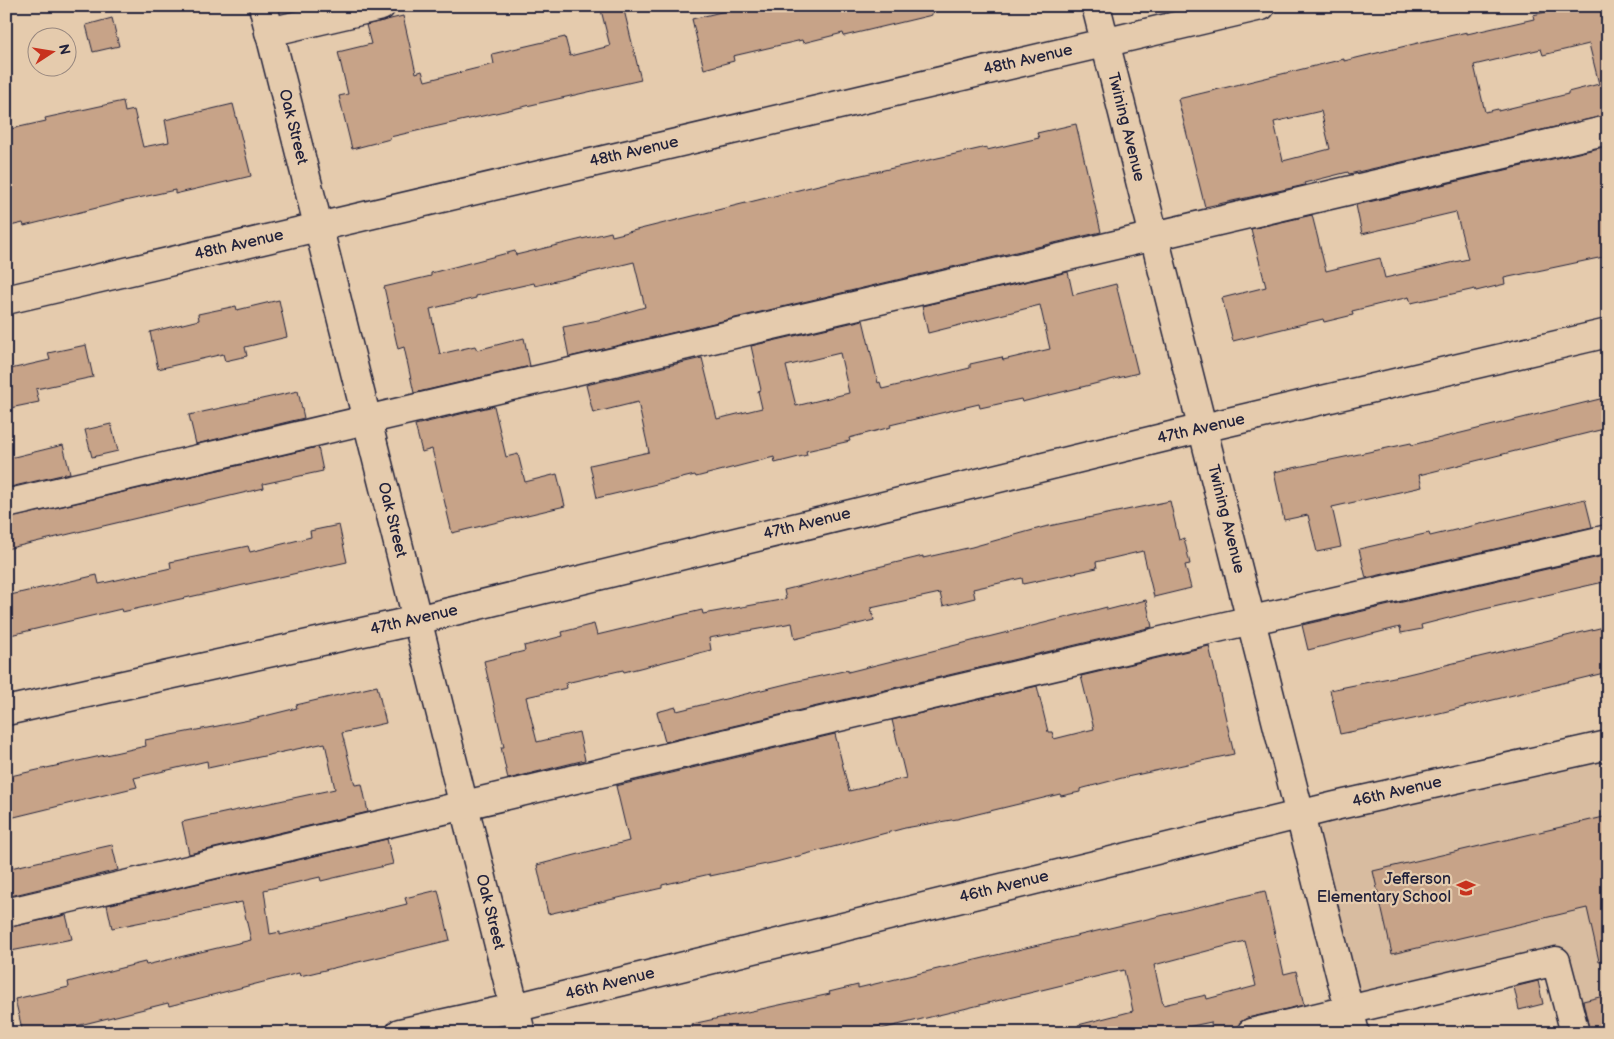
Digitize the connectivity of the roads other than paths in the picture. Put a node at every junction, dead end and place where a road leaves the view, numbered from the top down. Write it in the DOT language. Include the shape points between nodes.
graph roads {
  1 [pos="262,6"];
  2 [pos="381,6"];
  3 [pos="1096,6"];
  4 [pos="1261,6"];
  5 [pos="269,32"];
  6 [pos="1105,42"];
  7 [pos="1608,130"];
  8 [pos="319,226"];
  9 [pos="1154,236"];
  10 [pos="6,300"];
  11 [pos="1608,333"];
  12 [pos="366,419"];
  13 [pos="1203,428"];
  14 [pos="6,504"];
  15 [pos="1608,539"];
  16 [pos="417,620"];
  17 [pos="1252,620"];
  18 [pos="6,711"];
  19 [pos="1608,745"];
  20 [pos="463,804"];
  21 [pos="1300,814"];
  22 [pos="6,913"];
  23 [pos="518,1020"];
  24 [pos="1352,1022"];
  25 [pos="400,1033"];
  26 [pos="1251,1033"];
  27 [pos="1575,1033"];
  1 -- 5 [label="street, Oak Street"];
  2 -- 5 [label="street"];
  3 -- 6 [label="street, Twining Avenue"];
  4 -- 6 [label="street, 48th Avenue"];
  5 -- 8 [label="street, Oak Street"];
  6 -- 8 [label="street, 48th Avenue"];
  6 -- 9 [label="street, Twining Avenue"];
  7 -- 9 [label="street"];
  8 -- 10 [label="street, 48th Avenue"];
  8 -- 12 [label="street, Oak Street"];
  9 -- 12 [label="street"];
  9 -- 13 [label="street, Twining Avenue"];
  11 -- 13 [label="street, 47th Avenue"];
  12 -- 14 [label="street"];
  12 -- 16 [label="street, Oak Street"];
  13 -- 16 [label="street, 47th Avenue"];
  13 -- 17 [label="street, Twining Avenue"];
  15 -- 17 [label="street"];
  16 -- 18 [label="street, 47th Avenue"];
  16 -- 20 [label="street, Oak Street"];
  17 -- 20 [label="street"];
  17 -- 21 [label="street, Twining Avenue"];
  19 -- 21 [label="street, 46th Avenue"];
  20 -- 22 [label="street"];
  20 -- 23 [label="street, Oak Street"];
  21 -- 23 [label="street, 46th Avenue"];
  21 -- 24 [label="street, Twining Avenue"];
  23 -- 25 [label="street, 46th Avenue"];
  24 -- 26 [label="street"];
  24 -- 27 [label="street" via="1556,962"];
}
